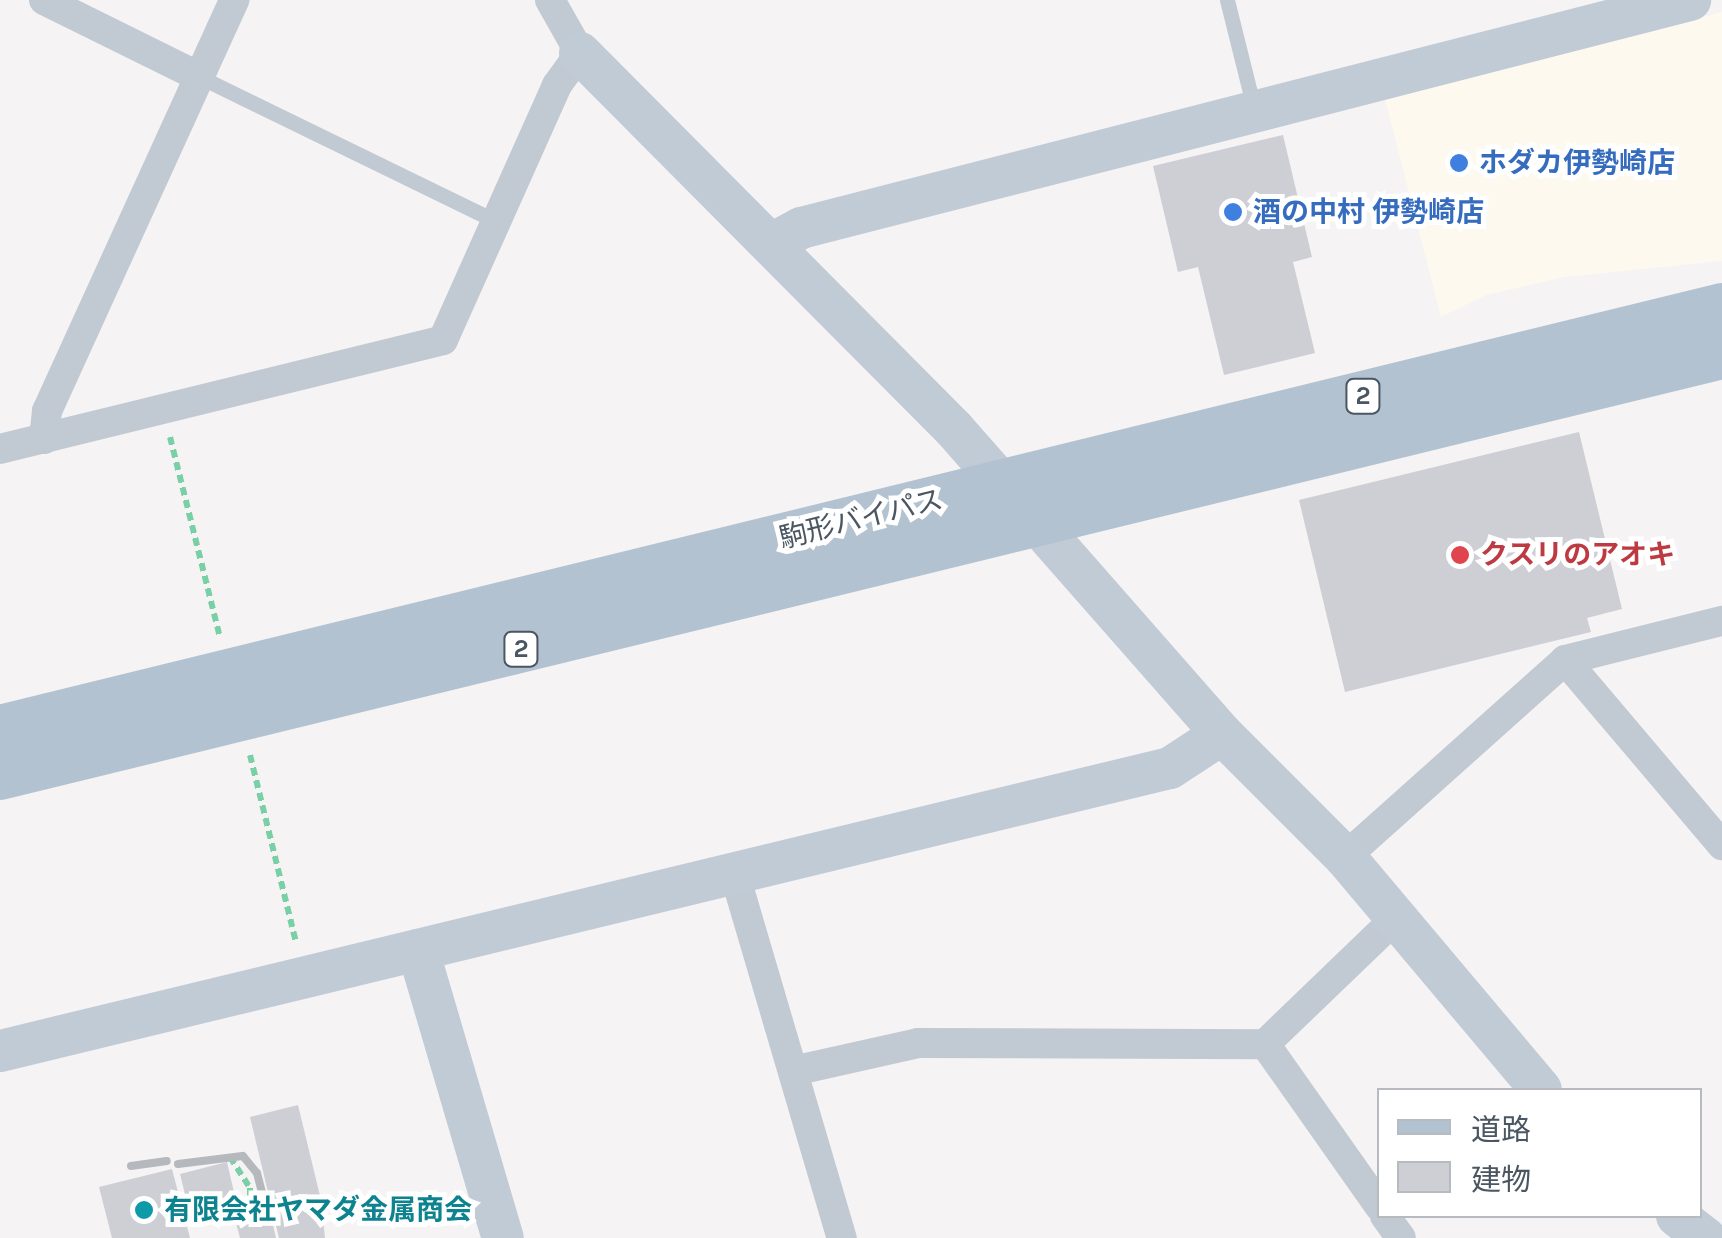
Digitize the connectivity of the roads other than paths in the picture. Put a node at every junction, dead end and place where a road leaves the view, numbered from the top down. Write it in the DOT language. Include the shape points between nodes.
graph roads {
  1 [pos="44,0"];
  2 [pos="234,0"];
  3 [pos="550,0"];
  4 [pos="1227,0"];
  5 [pos="1690,0"];
  6 [pos="580,53"];
  7 [pos="200,77"];
  8 [pos="1255,112"];
  9 [pos="499,222"];
  10 [pos="773,243"];
  11 [pos="1722,307"];
  12 [pos="1722,355"];
  13 [pos="44,439"];
  14 [pos="0,449"];
  15 [pos="1004,484"];
  16 [pos="1042,525"];
  17 [pos="1722,622"];
  18 [pos="1566,660"];
  19 [pos="235,695"];
  20 [pos="0,729"];
  21 [pos="1222,734"];
  22 [pos="0,776"];
  23 [pos="1722,845"];
  24 [pos="1344,857"];
  25 [pos="734,872"];
  26 [pos="1394,920"];
  27 [pos="418,950"];
  28 [pos="1265,1044"];
  29 [pos="0,1051"];
  30 [pos="793,1071"];
  31 [pos="1539,1088"];
  32 [pos="1377,1207"];
  33 [pos="1680,1218"];
  34 [pos="503,1238"];
  35 [pos="842,1238"];
  36 [pos="1705,1238"];
  1 -- 7 [label="street"];
  2 -- 7 [label="street"];
  3 -- 6 [label="street"];
  4 -- 8 [label="lane"];
  5 -- 8 [label="street"];
  6 -- 9 [label="street" via="557,85"];
  6 -- 10 [label="street"];
  7 -- 9 [label="lane"];
  7 -- 13 [label="street" via="47,410"];
  8 -- 10 [label="street" via="801,228"];
  9 -- 13 [label="street" via="442,340"];
  10 -- 15 [label="street"];
  11 -- 15 [label="main road, 駒形バイパス / 2"];
  12 -- 16 [label="main road, 駒形バイパス / 2"];
  13 -- 14 [label="street"];
  15 -- 16 [label="street"];
  15 -- 19 [label="main road, 駒形バイパス / 2"];
  16 -- 19 [label="main road, 駒形バイパス / 2"];
  16 -- 21 [label="street"];
  17 -- 18 [label="street"];
  18 -- 23 [label="street"];
  18 -- 24 [label="street"];
  19 -- 20 [label="main road, 駒形バイパス / 2"];
  19 -- 22 [label="main road, 駒形バイパス / 2"];
  21 -- 24 [label="street"];
  21 -- 25 [label="street" via="1170,768"];
  24 -- 26 [label="street"];
  25 -- 27 [label="street"];
  25 -- 30 [label="street"];
  26 -- 28 [label="street"];
  26 -- 31 [label="street"];
  27 -- 29 [label="street"];
  27 -- 34 [label="street"];
  28 -- 30 [label="street" via="918,1043"];
  28 -- 32 [label="street"];
  30 -- 35 [label="street"];
  33 -- 36 [label="street"];
}
